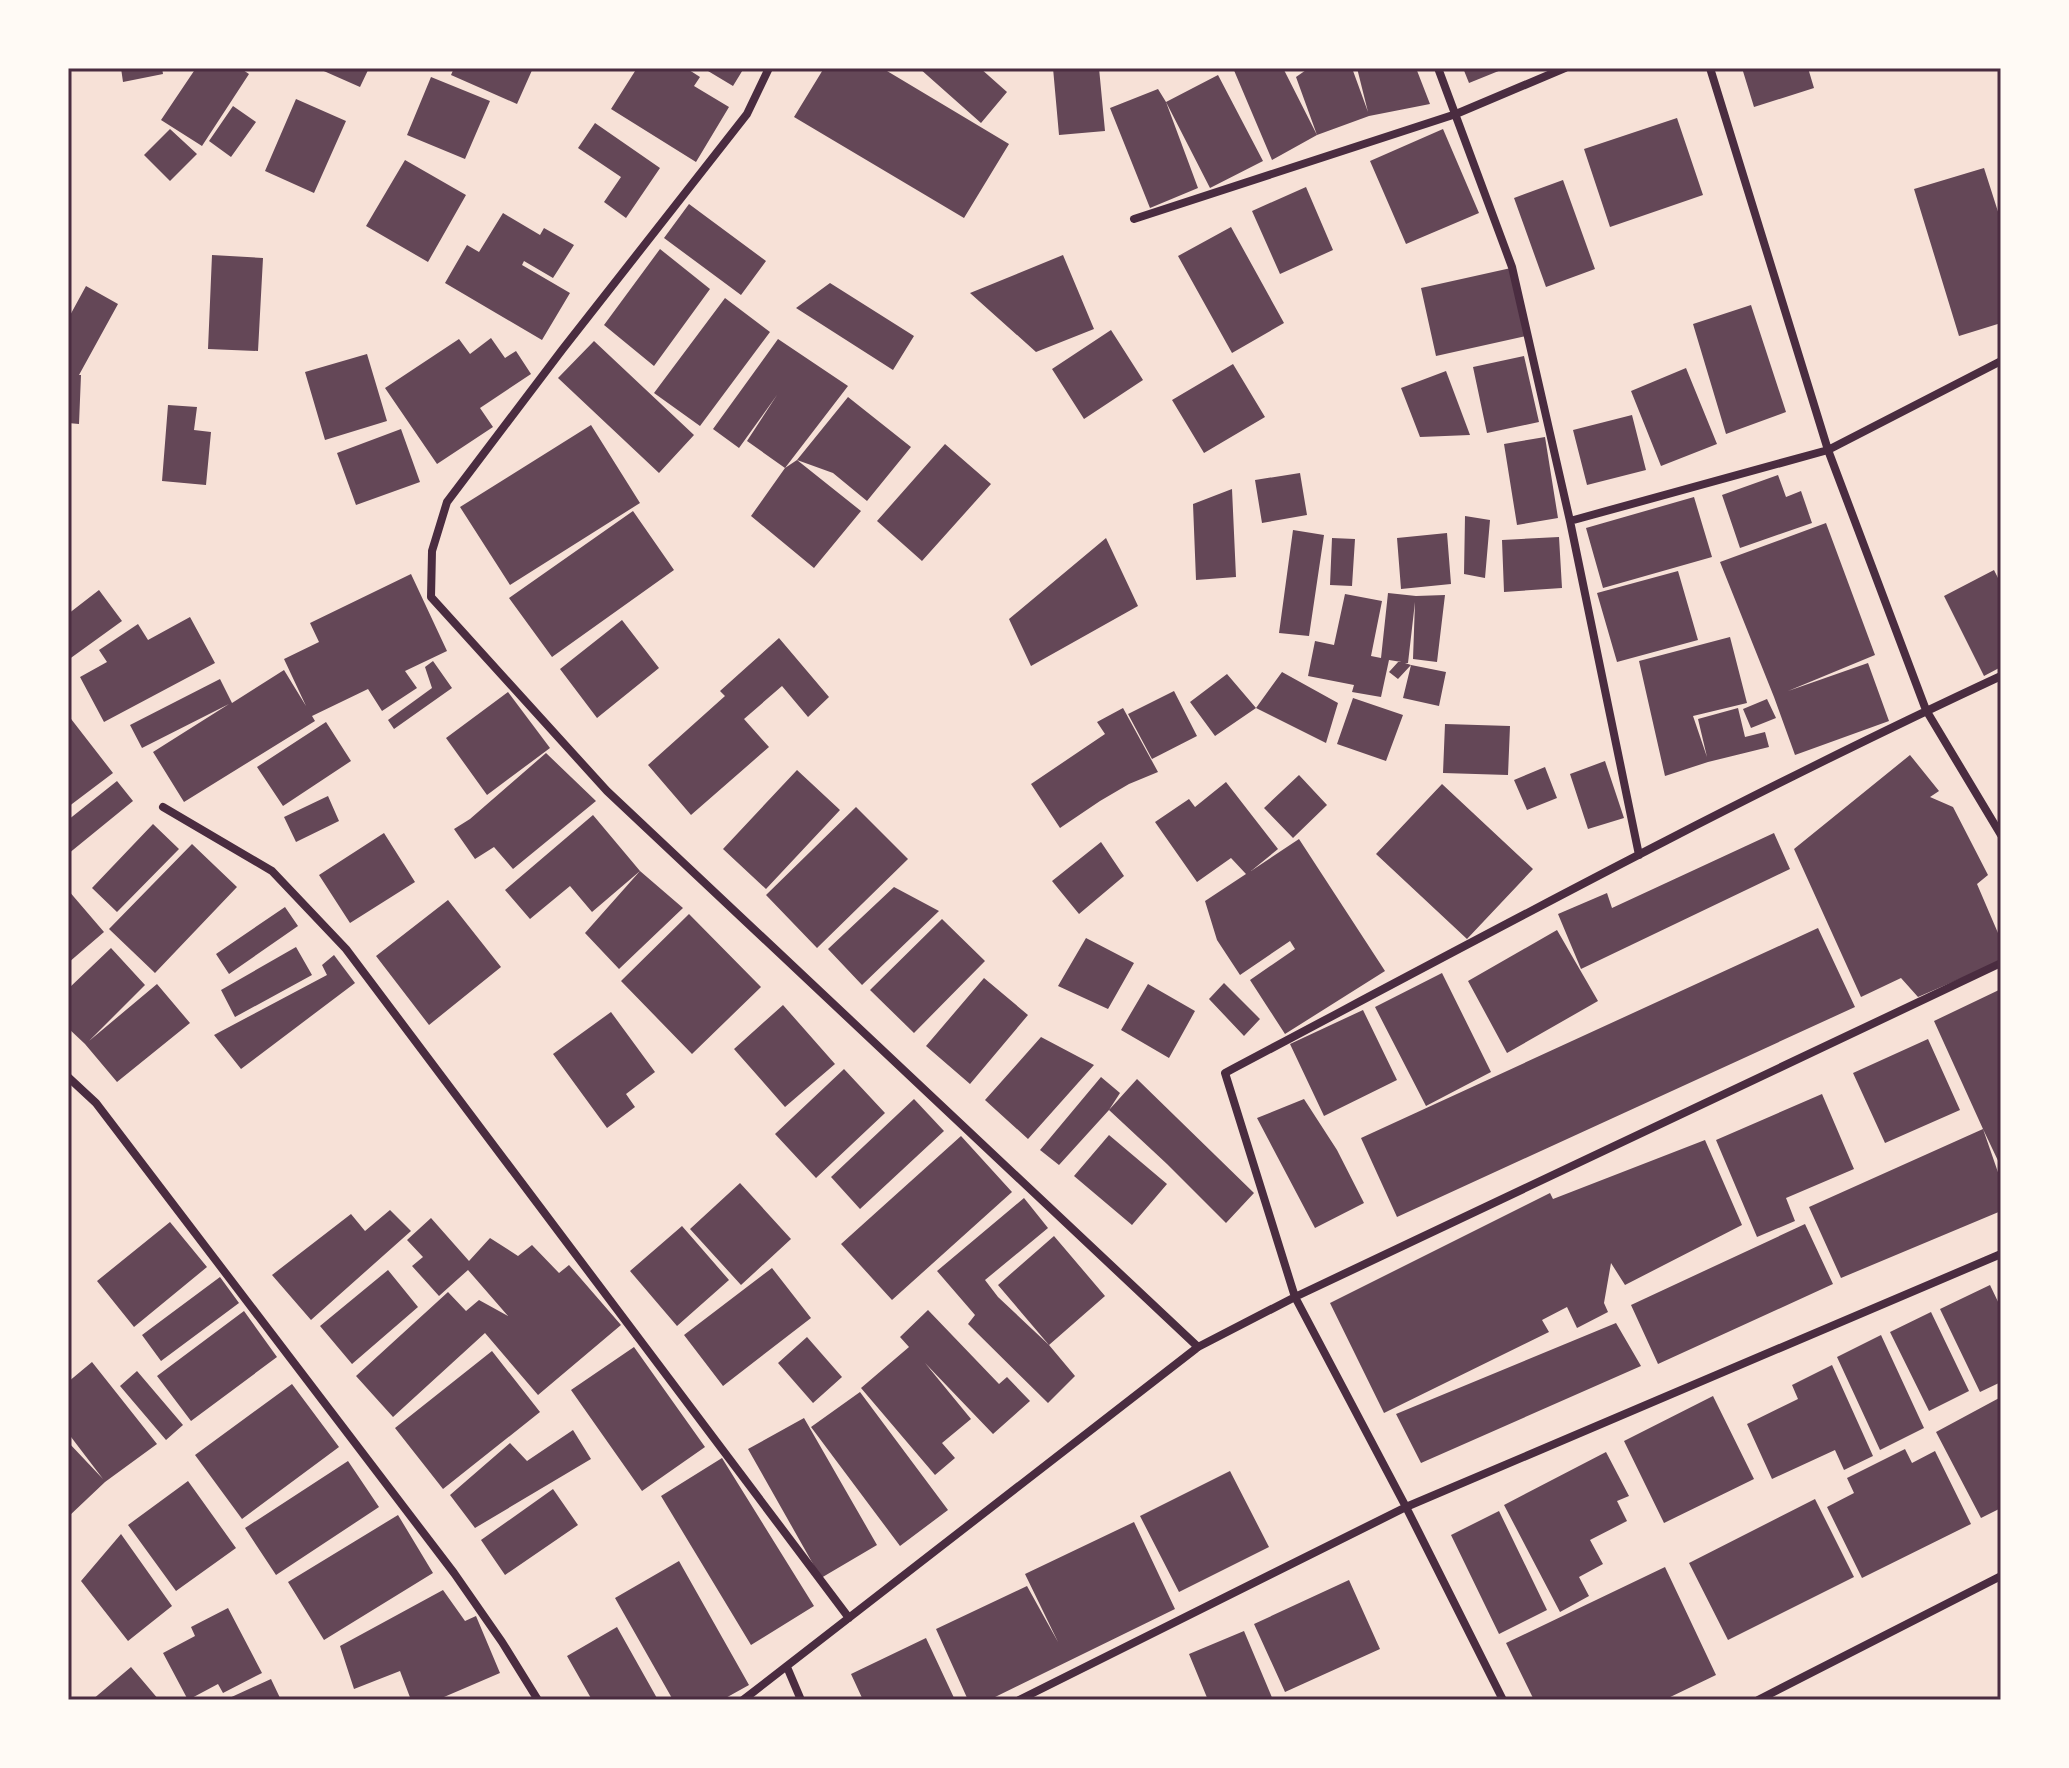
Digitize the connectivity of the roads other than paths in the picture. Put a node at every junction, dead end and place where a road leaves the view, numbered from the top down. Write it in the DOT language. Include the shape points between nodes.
graph roads {
  1 [pos="769,68"];
  2 [pos="1438,68"];
  3 [pos="1565,68"];
  4 [pos="1710,68"];
  5 [pos="1456,114"];
  6 [pos="1134,219"];
  7 [pos="2001,361"];
  8 [pos="1828,450"];
  9 [pos="1570,521"];
  10 [pos="2001,676"];
  11 [pos="1926,710"];
  12 [pos="163,807"];
  13 [pos="2001,835"];
  14 [pos="1639,855"];
  15 [pos="2001,963"];
  16 [pos="68,1077"];
  17 [pos="2001,1254"];
  18 [pos="1295,1297"];
  19 [pos="1198,1347"];
  20 [pos="1406,1507"];
  21 [pos="2001,1576"];
  22 [pos="849,1618"];
  23 [pos="787,1667"];
  24 [pos="538,1700"];
  25 [pos="743,1700"];
  26 [pos="801,1700"];
  27 [pos="1019,1700"];
  28 [pos="1503,1700"];
  29 [pos="1758,1700"];
  1 -- 19 [label="street" via="747,114 447,502 432,551 431,597 607,791"];
  2 -- 5 [label="street"];
  3 -- 5 [label="street"];
  4 -- 8 [label="street"];
  5 -- 6 [label="street"];
  5 -- 9 [label="street" via="1512,267"];
  7 -- 8 [label="street"];
  8 -- 9 [label="street"];
  8 -- 11 [label="street"];
  9 -- 14 [label="street"];
  10 -- 11 [label="street"];
  11 -- 13 [label="street"];
  11 -- 14 [label="street"];
  12 -- 22 [label="street" via="272,871 346,949"];
  14 -- 18 [label="street" via="1225,1073"];
  15 -- 18 [label="street"];
  16 -- 24 [label="street" via="96,1103 445,1560"];
  17 -- 20 [label="street"];
  18 -- 19 [label="street"];
  18 -- 20 [label="street"];
  19 -- 22 [label="street"];
  20 -- 27 [label="street"];
  20 -- 28 [label="street"];
  21 -- 29 [label="street"];
  22 -- 23 [label="street"];
  23 -- 25 [label="street"];
  23 -- 26 [label="street"];
}
